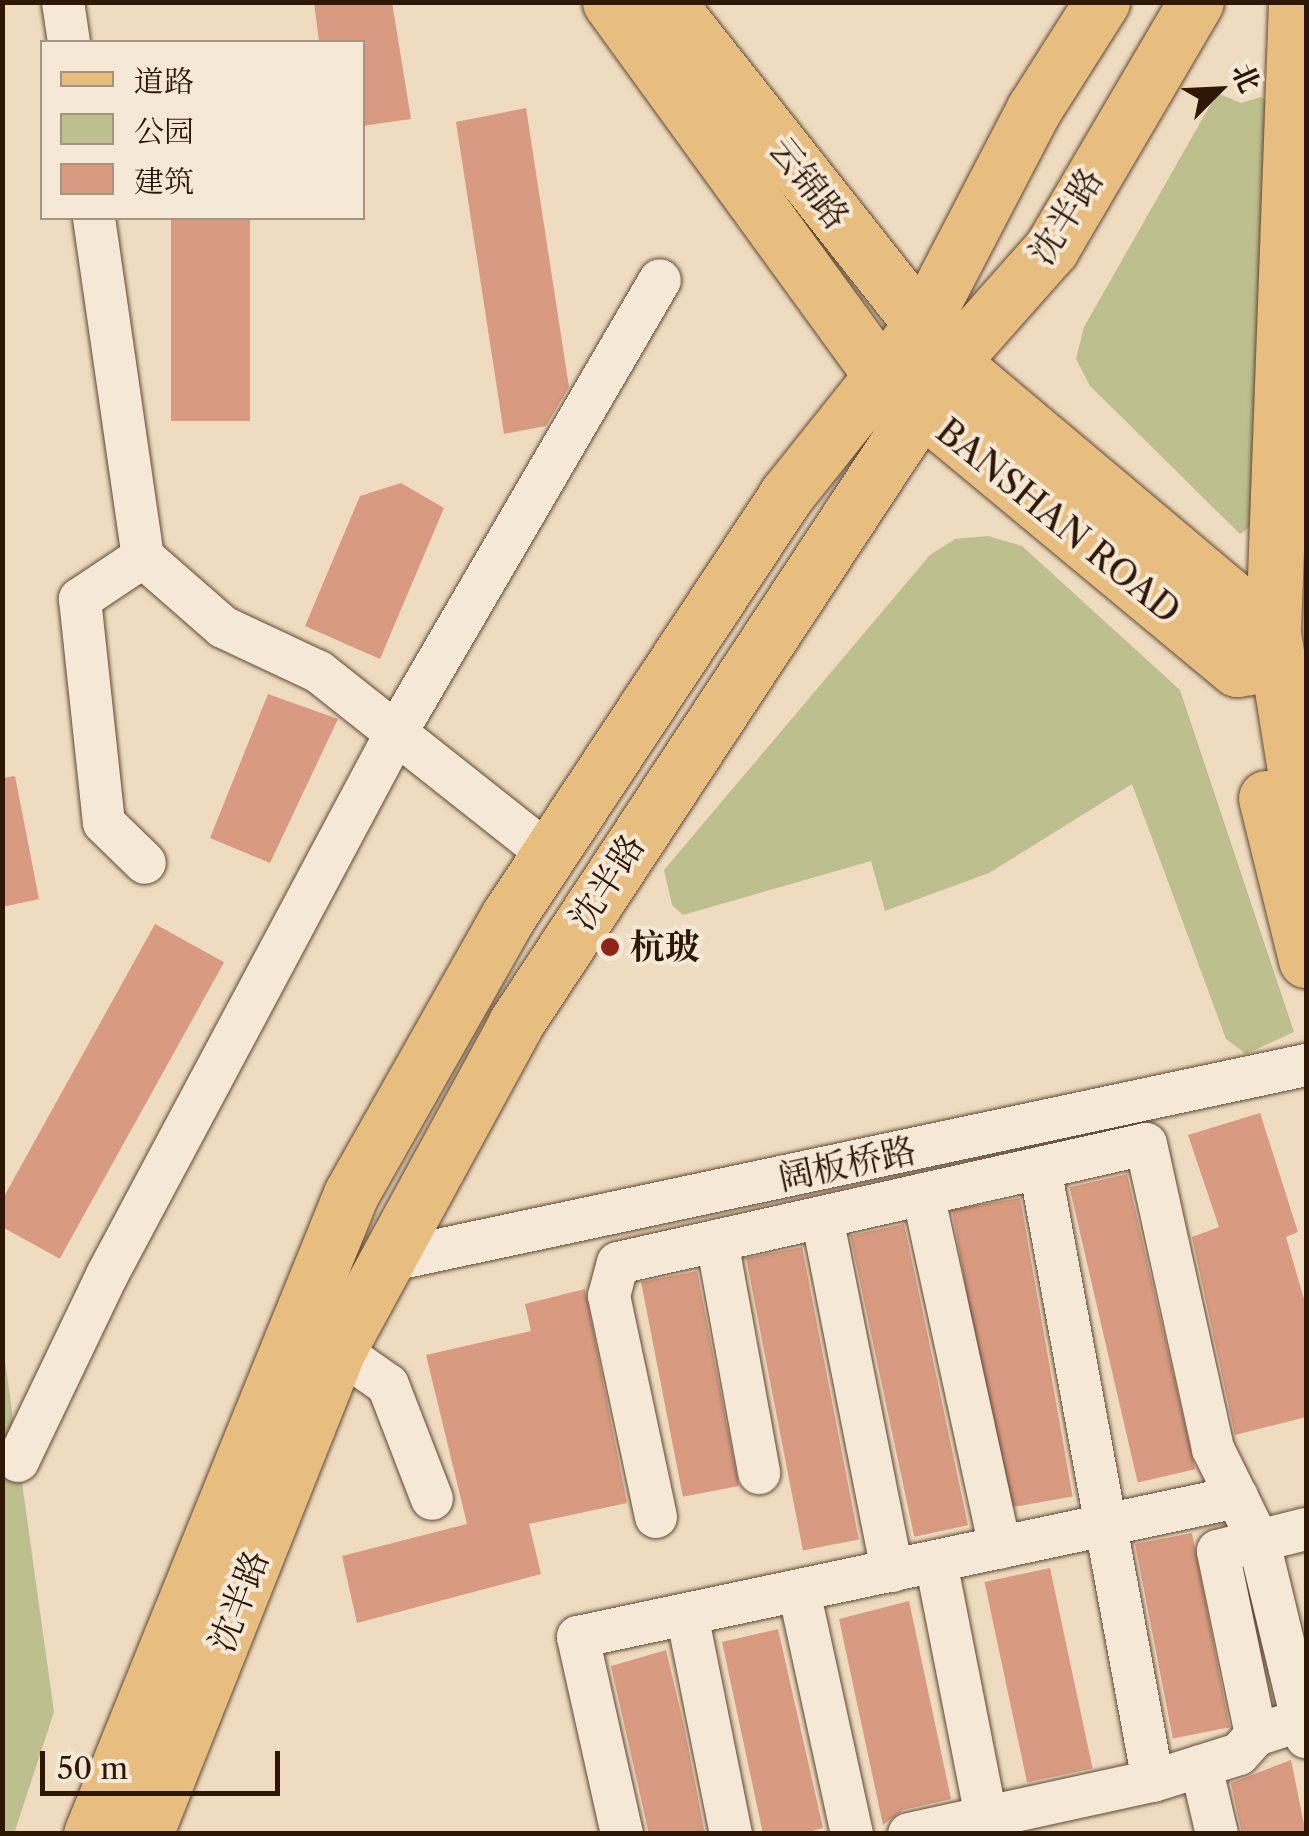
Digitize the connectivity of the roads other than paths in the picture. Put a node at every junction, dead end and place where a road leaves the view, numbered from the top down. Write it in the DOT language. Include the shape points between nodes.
graph roads {
  1 [pos="63,2"];
  2 [pos="610,2"];
  3 [pos="668,2"];
  4 [pos="1102,2"];
  5 [pos="1196,2"];
  6 [pos="1296,2"];
  7 [pos="69,40"];
  8 [pos="94,220"];
  9 [pos="1297,224"];
  10 [pos="660,280"];
  11 [pos="936,344"];
  12 [pos="879,372"];
  13 [pos="920,410"];
  14 [pos="143,557"];
  15 [pos="1262,655"];
  16 [pos="396,733"];
  17 [pos="1306,838"];
  18 [pos="549,854"];
  19 [pos="146,863"];
  20 [pos="1306,960"];
  21 [pos="1306,1066"];
  22 [pos="1040,1168"];
  23 [pos="923,1194"];
  24 [pos="822,1217"];
  25 [pos="717,1241"];
  26 [pos="386,1261"];
  27 [pos="338,1350"];
  28 [pos="18,1461"];
  29 [pos="759,1473"];
  30 [pos="1237,1498"];
  31 [pos="432,1499"];
  32 [pos="656,1517"];
  33 [pos="1110,1524"];
  34 [pos="1306,1529"];
  35 [pos="1259,1542"];
  36 [pos="1000,1548"];
  37 [pos="936,1562"];
  38 [pos="892,1571"];
  39 [pos="799,1590"];
  40 [pos="687,1614"];
  41 [pos="1304,1728"];
  42 [pos="1256,1735"];
  43 [pos="1200,1766"];
  44 [pos="1154,1780"];
  45 [pos="986,1817"];
  46 [pos="1040,1820"];
  47 [pos="910,1833"];
  48 [pos="91,1834"];
  49 [pos="145,1834"];
  50 [pos="622,1834"];
  51 [pos="731,1834"];
  52 [pos="852,1834"];
  53 [pos="1217,1834"];
  1 -- 7 [label="street"];
  2 -- 12 [label="main road, 云锦路"];
  3 -- 11 [label="main road, 云锦路"];
  4 -- 11 [label="main road, 沈半路" via="1034,108"];
  5 -- 11 [label="main road, 沈半路" via="1051,249"];
  6 -- 9 [label="main road"];
  8 -- 14 [label="street"];
  9 -- 15 [label="main road"];
  10 -- 16 [label="street"];
  11 -- 12 [label="main road, 沈半路"];
  11 -- 13 [label="main road, 沈半路"];
  11 -- 15 [label="main road, BANSHAN ROAD" via="1234,596"];
  12 -- 13 [label="main road, BANSHAN ROAD"];
  12 -- 18 [label="main road, 沈半路" via="787,494"];
  13 -- 15 [label="main road, BANSHAN ROAD"];
  13 -- 26 [label="main road, 沈半路" via="516,1023"];
  14 -- 16 [label="street" via="223,626 319,672"];
  14 -- 19 [label="street" via="80,600 104,823"];
  15 -- 17 [label="main road"];
  15 -- 20 [label="main road"];
  16 -- 18 [label="street"];
  16 -- 28 [label="street" via="108,1275"];
  18 -- 48 [label="main road, 沈半路" via="352,1194"];
  21 -- 26 [label="street, 阔板桥路"];
  22 -- 23 [label="street"];
  22 -- 30 [label="street" via="1146,1144 1213,1449"];
  22 -- 33 [label="street"];
  23 -- 24 [label="street"];
  23 -- 36 [label="street"];
  24 -- 25 [label="street"];
  24 -- 38 [label="street"];
  25 -- 29 [label="street"];
  25 -- 32 [label="street" via="618,1263 609,1296"];
  26 -- 27 [label="main road, 沈半路"];
  27 -- 31 [label="street" via="388,1385"];
  27 -- 49 [label="main road, 沈半路"];
  30 -- 33 [label="street"];
  30 -- 35 [label="street"];
  33 -- 36 [label="street"];
  33 -- 44 [label="street"];
  34 -- 35 [label="street"];
  35 -- 41 [label="street"];
  35 -- 42 [label="street" via="1218,1551"];
  36 -- 37 [label="street"];
  37 -- 38 [label="street"];
  37 -- 45 [label="street"];
  38 -- 39 [label="street"];
  39 -- 40 [label="street"];
  39 -- 52 [label="street"];
  40 -- 50 [label="street" via="578,1638"];
  40 -- 51 [label="street"];
  41 -- 42 [label="street"];
  42 -- 43 [label="street" via="1239,1754"];
  43 -- 44 [label="street"];
  43 -- 53 [label="street"];
  44 -- 46 [label="street"];
  45 -- 46 [label="street"];
  45 -- 47 [label="street"];
}
